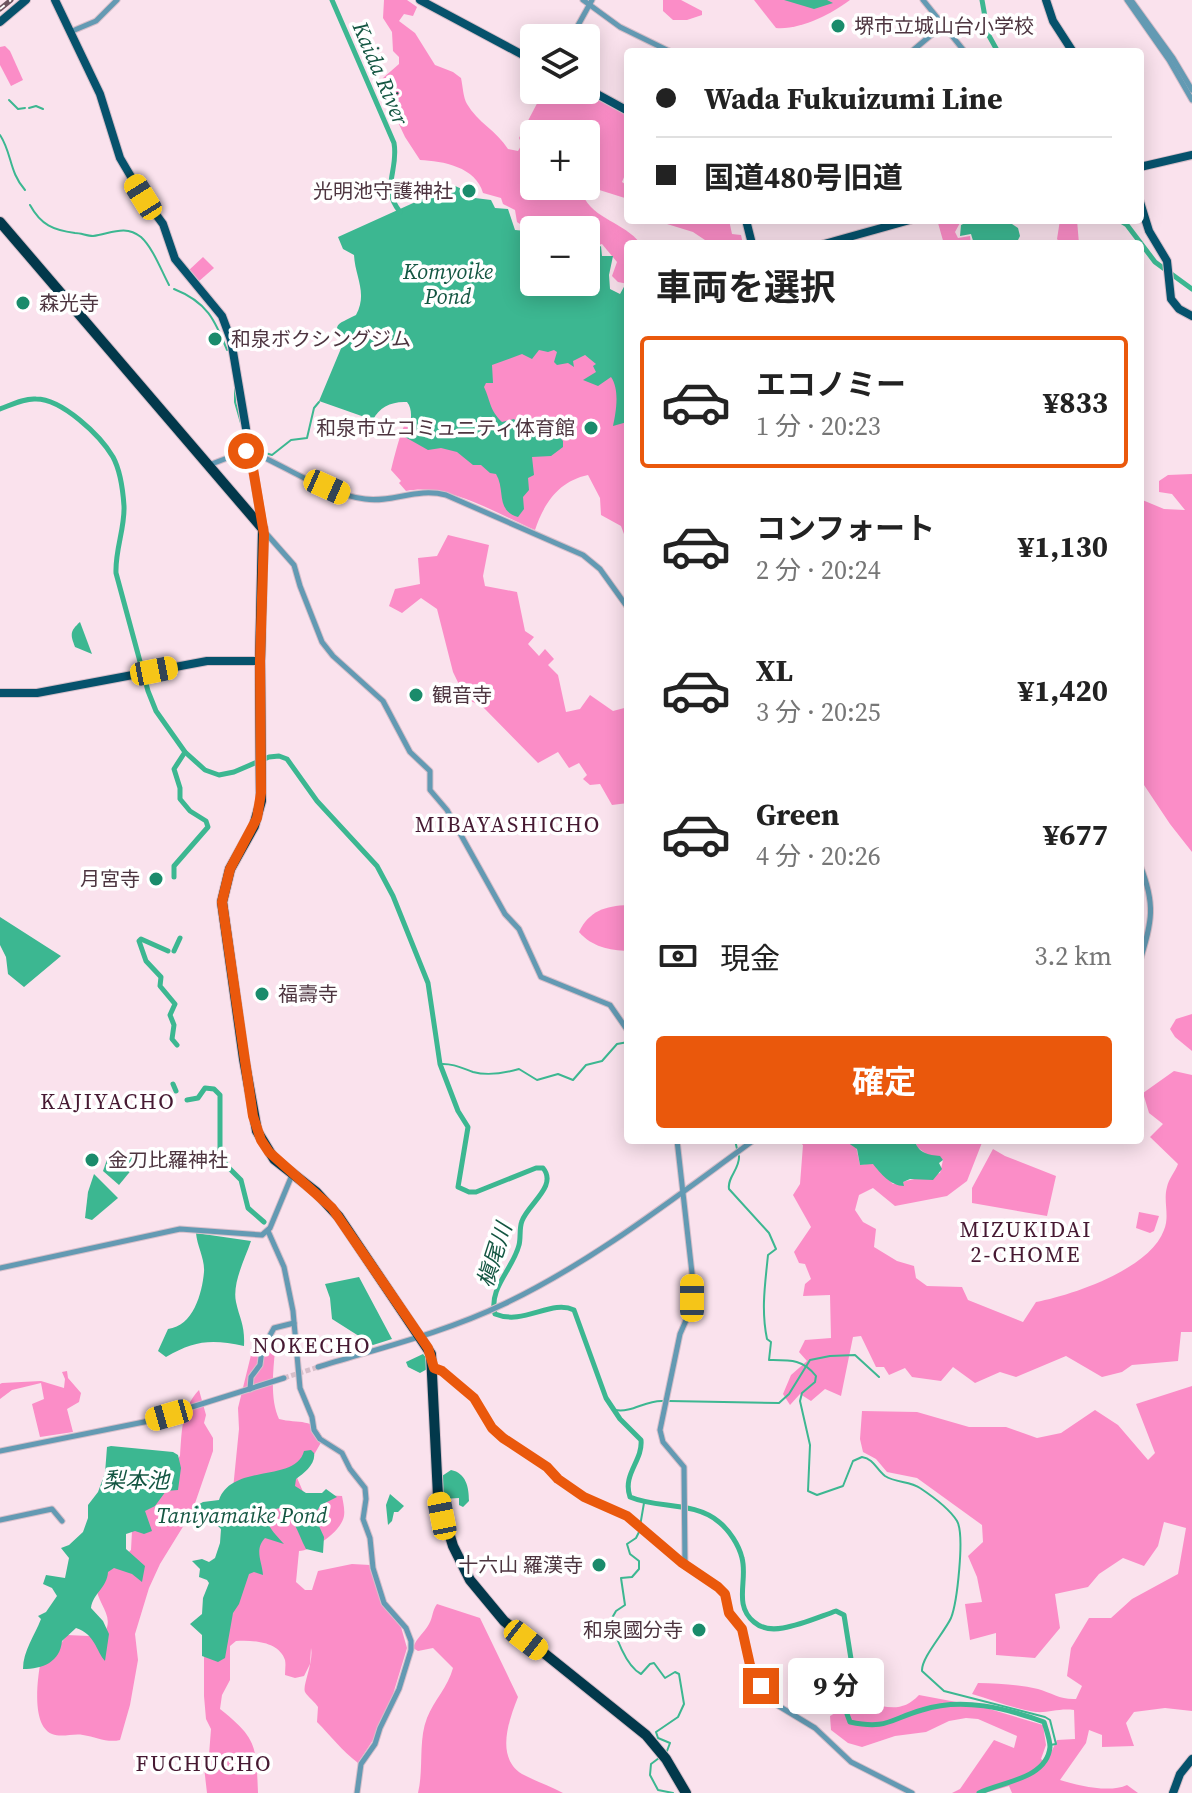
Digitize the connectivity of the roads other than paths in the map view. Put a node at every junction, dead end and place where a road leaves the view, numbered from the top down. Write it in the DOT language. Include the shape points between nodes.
graph roads {
  1 [pos="26,0"];
  2 [pos="55,0"];
  3 [pos="117,0"];
  4 [pos="420,0"];
  5 [pos="428,0"];
  6 [pos="583,0"];
  7 [pos="923,0"];
  8 [pos="1046,0"];
  9 [pos="1129,0"];
  10 [pos="590,2"];
  11 [pos="0,22"];
  12 [pos="578,24"];
  13 [pos="943,25"];
  14 [pos="69,32"];
  15 [pos="663,48"];
  16 [pos="916,48"];
  17 [pos="962,48"];
  18 [pos="1070,48"];
  19 [pos="520,51"];
  20 [pos="520,52"];
  21 [pos="1188,80"];
  22 [pos="1192,90"];
  23 [pos="600,93"];
  24 [pos="1192,100"];
  25 [pos="624,106"];
  26 [pos="1192,155"];
  27 [pos="1144,166"];
  28 [pos="1144,215"];
  29 [pos="0,222"];
  30 [pos="896,224"];
  31 [pos="838,240"];
  32 [pos="1192,316"];
  33 [pos="250,451"];
  34 [pos="209,465"];
  35 [pos="263,529"];
  36 [pos="624,602"];
  37 [pos="260,661"];
  38 [pos="0,693"];
  39 [pos="1144,878"];
  40 [pos="1144,948"];
  41 [pos="624,1025"];
  42 [pos="677,1144"];
  43 [pos="748,1144"];
  44 [pos="292,1174"];
  45 [pos="683,1191"];
  46 [pos="268,1231"];
  47 [pos="0,1268"];
  48 [pos="294,1323"];
  49 [pos="420,1335"];
  50 [pos="318,1367"];
  51 [pos="434,1368"];
  52 [pos="284,1378"];
  53 [pos="250,1389"];
  54 [pos="0,1451"];
  55 [pos="0,1520"];
  56 [pos="62,1521"];
  57 [pos="685,1564"];
  58 [pos="1192,1759"];
  59 [pos="357,1793"];
  60 [pos="686,1793"];
  61 [pos="912,1793"];
  62 [pos="1173,1793"];
  1 -- 11 [label="main road"];
  2 -- 14 [label="main road"];
  3 -- 14 [label="street" via="96,21"];
  4 -- 20 [label="main road"];
  5 -- 19 [label="main road"];
  6 -- 10 [label="street"];
  7 -- 13 [label="street"];
  8 -- 18 [label="main road"];
  9 -- 21 [label="street"];
  10 -- 12 [label="street"];
  10 -- 15 [label="street" via="620,27"];
  13 -- 16 [label="street"];
  13 -- 17 [label="street"];
  14 -- 33 [label="main road" via="100,94 120,158 163,224 177,262 226,325"];
  21 -- 22 [label="street"];
  21 -- 24 [label="street"];
  23 -- 25 [label="main road"];
  26 -- 27 [label="main road"];
  28 -- 32 [label="main road" via="1169,272 1171,299"];
  29 -- 34 [label="highway"];
  30 -- 31 [label="main road"];
  33 -- 34 [label="street"];
  33 -- 35 [label="main road"];
  33 -- 36 [label="street" via="354,497 378,500 430,492 454,499 583,555"];
  34 -- 35 [label="highway"];
  35 -- 37 [label="highway"];
  35 -- 41 [label="street" via="294,565 322,642 383,701 410,752 430,771 430,790 519,929 538,972 550,982 610,1005"];
  37 -- 38 [label="main road" via="207,661 37,693"];
  37 -- 44 [label="highway" via="260,808 226,881 222,912 255,1124 269,1152"];
  39 -- 40 [label="street" via="1152,905"];
  42 -- 45 [label="street"];
  43 -- 45 [label="street"];
  44 -- 46 [label="street"];
  44 -- 49 [label="highway" via="339,1217"];
  45 -- 49 [label="street" via="524,1294"];
  45 -- 57 [label="street" via="691,1309 680,1334 660,1430 663,1442 684,1467"];
  46 -- 47 [label="street" via="258,1236 175,1229"];
  46 -- 48 [label="street" via="283,1261"];
  48 -- 53 [label="street" via="274,1328"];
  48 -- 59 [label="street" via="300,1388 314,1430 342,1453 365,1488 363,1515 373,1568 384,1603 411,1641 399,1689 361,1764"];
  49 -- 50 [label="street"];
  49 -- 51 [label="highway"];
  51 -- 57 [label="street" via="474,1398 503,1438 584,1497 620,1512"];
  51 -- 60 [label="highway" via="435,1466 442,1516 461,1564 482,1597 512,1628 655,1745"];
  52 -- 53 [label="street"];
  53 -- 54 [label="street" via="144,1422"];
  55 -- 56 [label="street" via="52,1509"];
  57 -- 61 [label="street" via="725,1594 729,1613 742,1629 750,1665 770,1698 815,1728 851,1762"];
  58 -- 62 [label="main road"];
}
